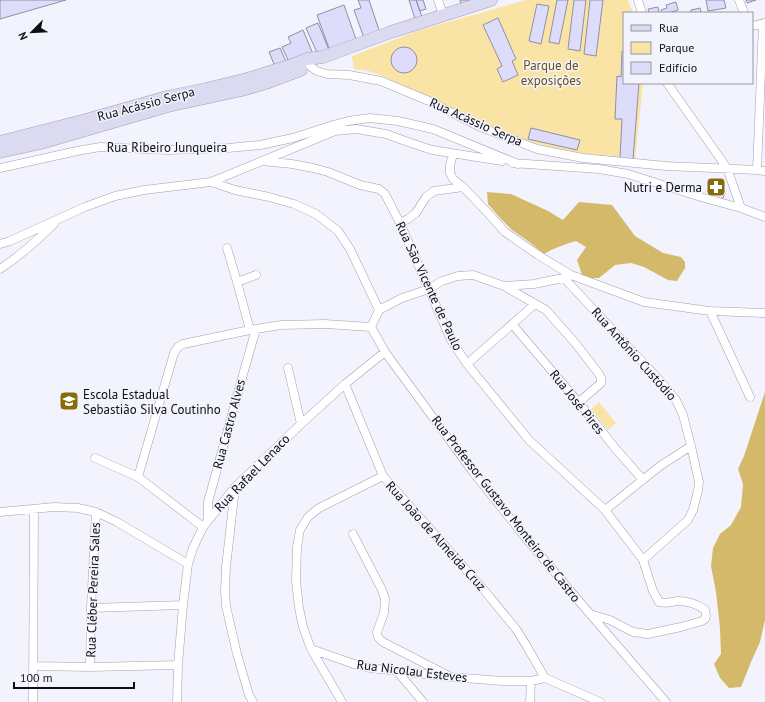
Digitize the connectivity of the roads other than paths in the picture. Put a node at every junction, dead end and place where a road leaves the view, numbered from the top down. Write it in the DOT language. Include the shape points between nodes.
graph roads {
  1 [pos="438,0"];
  2 [pos="491,0"];
  3 [pos="638,0"];
  4 [pos="739,0"];
  5 [pos="642,12"];
  6 [pos="744,12"];
  7 [pos="443,15"];
  8 [pos="764,24"];
  9 [pos="753,26"];
  10 [pos="309,63"];
  11 [pos="668,84"];
  12 [pos="83,126"];
  13 [pos="334,128"];
  14 [pos="0,142"];
  15 [pos="0,152"];
  16 [pos="454,154"];
  17 [pos="262,161"];
  18 [pos="518,164"];
  19 [pos="0,168"];
  20 [pos="727,168"];
  21 [pos="761,170"];
  22 [pos="211,182"];
  23 [pos="463,187"];
  24 [pos="741,208"];
  25 [pos="765,217"];
  26 [pos="59,219"];
  27 [pos="400,223"];
  28 [pos="0,244"];
  29 [pos="227,248"];
  30 [pos="0,269"];
  31 [pos="256,275"];
  32 [pos="568,277"];
  33 [pos="237,282"];
  34 [pos="504,286"];
  35 [pos="429,289"];
  36 [pos="535,304"];
  37 [pos="379,310"];
  38 [pos="710,312"];
  39 [pos="765,312"];
  40 [pos="512,324"];
  41 [pos="371,327"];
  42 [pos="253,330"];
  43 [pos="385,352"];
  44 [pos="467,364"];
  45 [pos="288,368"];
  46 [pos="346,384"];
  47 [pos="750,397"];
  48 [pos="579,402"];
  49 [pos="301,424"];
  50 [pos="691,446"];
  51 [pos="95,458"];
  52 [pos="383,476"];
  53 [pos="138,477"];
  54 [pos="643,480"];
  55 [pos="235,487"];
  56 [pos="34,509"];
  57 [pos="606,510"];
  58 [pos="0,512"];
  59 [pos="96,512"];
  60 [pos="208,519"];
  61 [pos="202,527"];
  62 [pos="353,534"];
  63 [pos="643,560"];
  64 [pos="188,564"];
  65 [pos="183,604"];
  66 [pos="91,608"];
  67 [pos="590,614"];
  68 [pos="311,649"];
  69 [pos="178,665"];
  70 [pos="33,666"];
  71 [pos="90,667"];
  72 [pos="397,671"];
  73 [pos="451,677"];
  74 [pos="545,678"];
  75 [pos="531,681"];
  76 [pos="33,702"];
  77 [pos="177,702"];
  78 [pos="253,702"];
  79 [pos="342,702"];
  80 [pos="423,702"];
  81 [pos="530,702"];
  82 [pos="600,702"];
  83 [pos="666,702"];
  1 -- 7 [label="street"];
  2 -- 7 [label="street"];
  3 -- 5 [label="street"];
  4 -- 6 [label="street"];
  7 -- 10 [label="street"];
  8 -- 9 [label="street"];
  8 -- 21 [label="street"];
  10 -- 12 [label="street, Rua Acássio Serpa" via="206,89"];
  10 -- 20 [label="street, Rua Acássio Serpa" via="317,71 327,74 380,81 429,101 478,126 537,149 583,158 666,166"];
  11 -- 20 [label="street"];
  12 -- 14 [label="street, Rua Acássio Serpa"];
  12 -- 15 [label="street, Rua Acássio Serpa" via="41,143"];
  13 -- 16 [label="street" via="386,134 432,150"];
  13 -- 17 [label="street"];
  13 -- 18 [label="street" via="348,121 370,118 398,121 433,129"];
  13 -- 19 [label="street, Rua Ribeiro Junqueira" via="260,145 228,148 168,150 100,147"];
  16 -- 18 [label="street"];
  16 -- 23 [label="street" via="450,173"];
  17 -- 22 [label="street"];
  17 -- 27 [label="street, Rua São Vicente de Paulo" via="313,168 379,189 385,194"];
  18 -- 24 [label="street" via="599,169 628,174"];
  20 -- 21 [label="street, Rua Acássio Serpa"];
  20 -- 24 [label="street"];
  22 -- 26 [label="street" via="115,196"];
  22 -- 37 [label="street" via="294,204 316,214 338,231 350,249"];
  23 -- 27 [label="street" via="434,191 426,197 416,213"];
  23 -- 32 [label="street" via="505,232"];
  24 -- 25 [label="street"];
  26 -- 28 [label="street"];
  26 -- 30 [label="street" via="35,243"];
  27 -- 35 [label="street, Rua São Vicente de Paulo"];
  29 -- 33 [label="street"];
  31 -- 33 [label="street"];
  32 -- 34 [label="street" via="534,284"];
  32 -- 38 [label="street" via="644,302"];
  32 -- 50 [label="street, Rua Antônio Custódio" via="676,400 683,414"];
  33 -- 42 [label="street"];
  34 -- 35 [label="street" via="473,276 458,276"];
  34 -- 36 [label="street"];
  35 -- 37 [label="street" via="402,298"];
  35 -- 44 [label="street, Rua São Vicente de Paulo" via="451,340"];
  36 -- 40 [label="street"];
  36 -- 48 [label="street" via="546,310 601,378 601,383"];
  37 -- 41 [label="street"];
  38 -- 39 [label="street"];
  38 -- 47 [label="street"];
  40 -- 44 [label="street"];
  40 -- 48 [label="street, Rua José Pires"];
  41 -- 42 [label="street" via="281,325"];
  41 -- 43 [label="street, Rua Professor Gustavo Monteiro de Castro"];
  42 -- 53 [label="street" via="178,347 174,353"];
  42 -- 60 [label="street, Rua Castro Alves" via="208,502"];
  43 -- 46 [label="street, Rua Rafael Lenaco"];
  43 -- 67 [label="street, Rua Professor Gustavo Monteiro de Castro" via="501,508"];
  44 -- 57 [label="street, Rua São Vicente de Paulo" via="529,440"];
  45 -- 49 [label="street"];
  46 -- 49 [label="street, Rua Rafael Lenaco"];
  46 -- 52 [label="street, Rua João de Almeida Cruz"];
  48 -- 54 [label="street, Rua José Pires"];
  49 -- 55 [label="street, Rua Rafael Lenaco"];
  50 -- 54 [label="street"];
  50 -- 63 [label="street, Rua Antônio Custódio" via="699,482 693,510 688,520"];
  51 -- 53 [label="street"];
  52 -- 68 [label="street" via="319,508 308,517 300,530 296,581 303,627"];
  52 -- 74 [label="street, Rua João de Almeida Cruz" via="516,629"];
  53 -- 61 [label="street"];
  54 -- 57 [label="street"];
  55 -- 60 [label="street, Rua Rafael Lenaco"];
  55 -- 78 [label="street" via="226,567 226,606 237,654"];
  56 -- 58 [label="street"];
  56 -- 59 [label="street" via="78,508"];
  56 -- 70 [label="street"];
  57 -- 63 [label="street, Rua São Vicente de Paulo"];
  59 -- 64 [label="street"];
  59 -- 66 [label="street, Rua Cléber Pereira Sales"];
  60 -- 61 [label="street, Rua Rafael Lenaco"];
  61 -- 64 [label="street, Rua Rafael Lenaco"];
  62 -- 73 [label="street" via="385,599 384,614 377,632 379,639"];
  63 -- 67 [label="street, Rua São Vicente de Paulo" via="659,602 689,602 705,610 706,616 702,621 648,634 633,632 610,620"];
  64 -- 65 [label="street, Rua Rafael Lenaco"];
  65 -- 66 [label="street"];
  65 -- 69 [label="street, Rua Rafael Lenaco"];
  66 -- 71 [label="street, Rua Cléber Pereira Sales"];
  67 -- 83 [label="street, Rua Professor Gustavo Monteiro de Castro"];
  68 -- 72 [label="street, Rua Nicolau Esteves" via="354,664"];
  68 -- 79 [label="street"];
  69 -- 71 [label="street"];
  69 -- 77 [label="street, Rua Rafael Lenaco"];
  70 -- 71 [label="street"];
  70 -- 76 [label="street"];
  72 -- 73 [label="street, Rua Nicolau Esteves"];
  72 -- 80 [label="street"];
  73 -- 75 [label="street, Rua Nicolau Esteves"];
  74 -- 75 [label="street, Rua Nicolau Esteves"];
  74 -- 82 [label="street"];
  75 -- 81 [label="street"];
}
